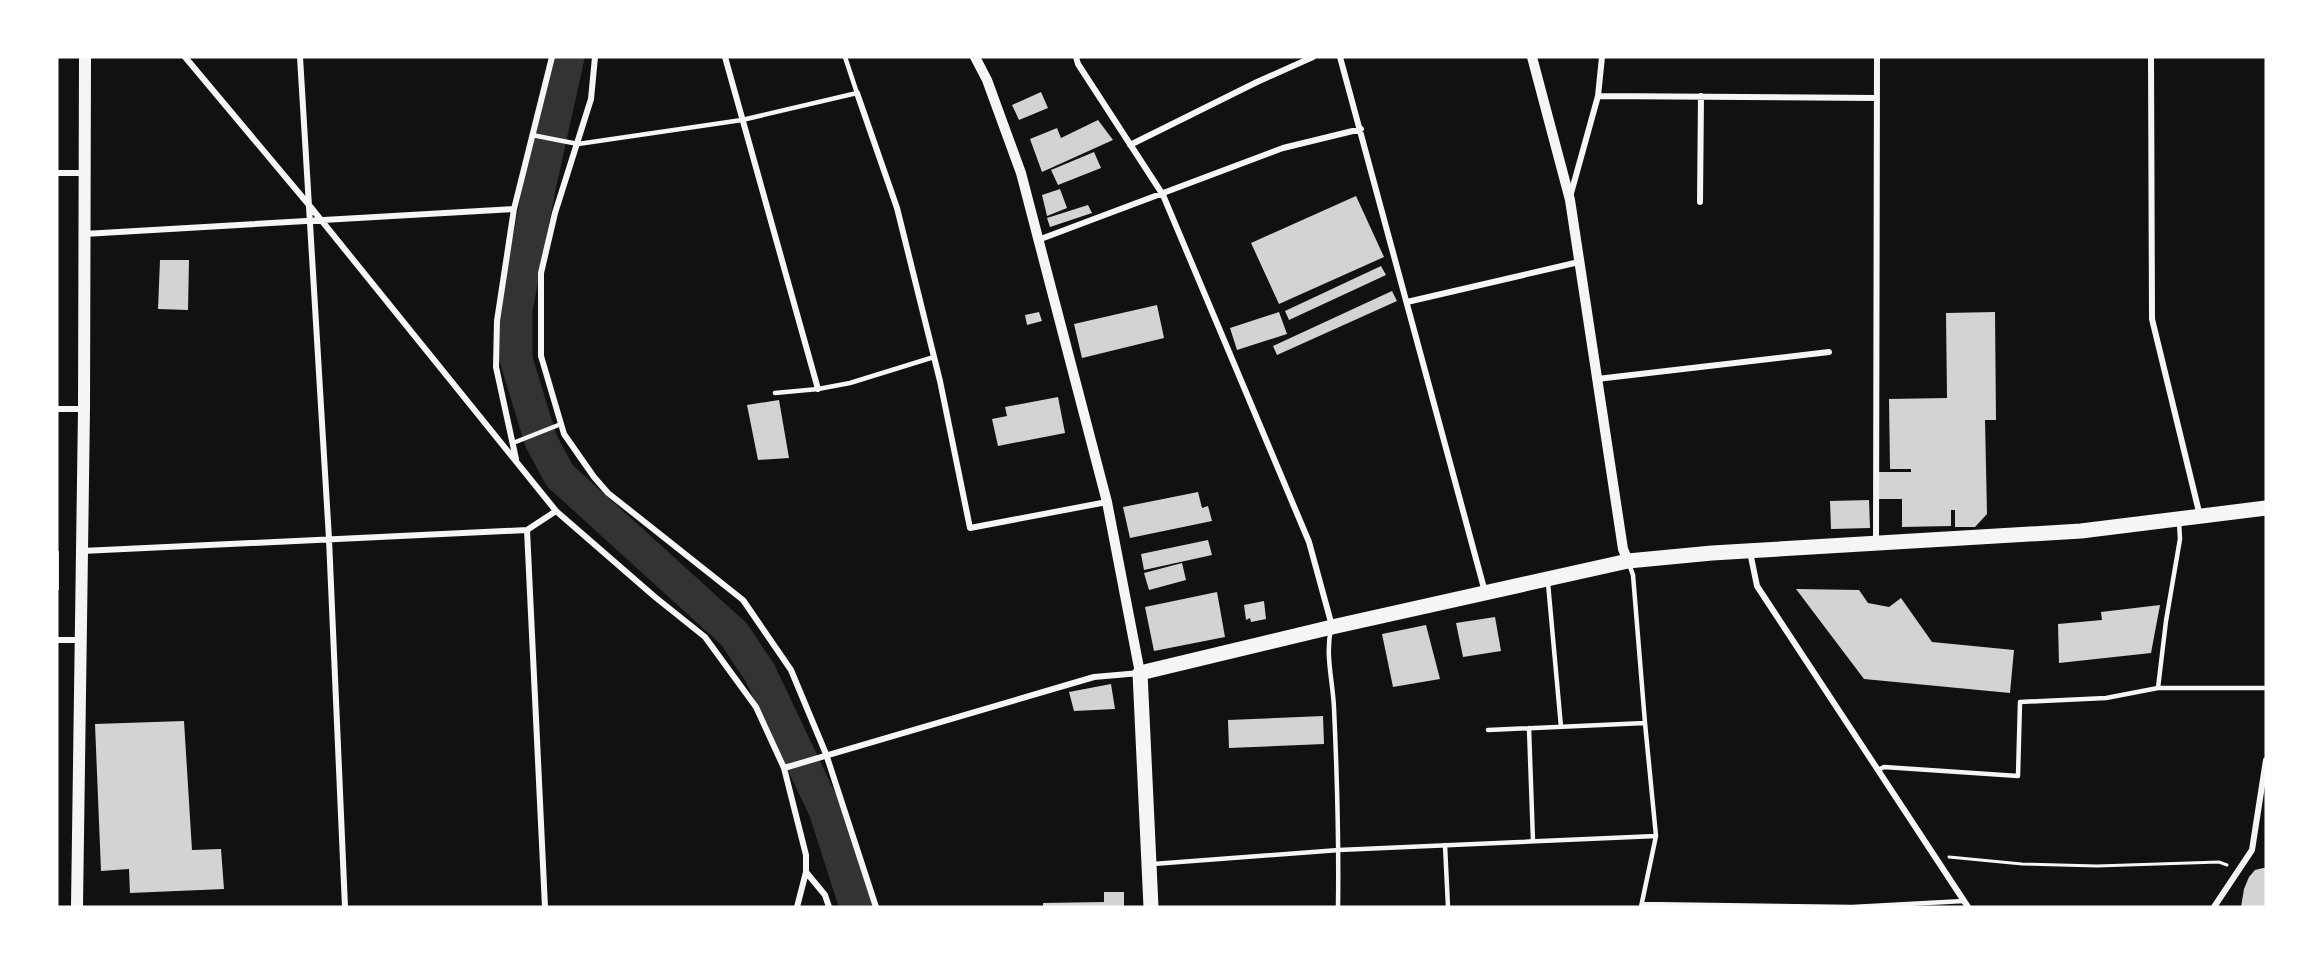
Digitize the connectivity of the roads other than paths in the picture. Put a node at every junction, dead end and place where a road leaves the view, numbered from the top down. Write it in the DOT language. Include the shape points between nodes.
graph roads {
  1 [pos="85,57"];
  2 [pos="185,57"];
  3 [pos="300,57"];
  4 [pos="552,57"];
  5 [pos="595,57"];
  6 [pos="725,57"];
  7 [pos="845,57"];
  8 [pos="975,57"];
  9 [pos="1076,57"];
  10 [pos="1313,57"];
  11 [pos="1340,57"];
  12 [pos="1532,57"];
  13 [pos="1602,57"];
  14 [pos="1877,57"];
  15 [pos="2151,57"];
  16 [pos="857,93"];
  17 [pos="1598,96"];
  18 [pos="1701,96"];
  19 [pos="1877,98"];
  20 [pos="742,120"];
  21 [pos="1361,129"];
  22 [pos="532,135"];
  23 [pos="578,144"];
  24 [pos="1130,145"];
  25 [pos="84,172"];
  26 [pos="57,173"];
  27 [pos="1163,195"];
  28 [pos="1570,200"];
  29 [pos="1700,201"];
  30 [pos="309,205"];
  31 [pos="514,209"];
  32 [pos="310,220"];
  33 [pos="321,221"];
  34 [pos="84,234"];
  35 [pos="1038,240"];
  36 [pos="1579,262"];
  37 [pos="1407,302"];
  38 [pos="1829,352"];
  39 [pos="934,357"];
  40 [pos="1598,379"];
  41 [pos="818,389"];
  42 [pos="775,393"];
  43 [pos="57,409"];
  44 [pos="84,409"];
  45 [pos="561,423"];
  46 [pos="513,443"];
  47 [pos="517,462"];
  48 [pos="1107,502"];
  49 [pos="2266,508"];
  50 [pos="556,511"];
  51 [pos="2200,517"];
  52 [pos="2179,520"];
  53 [pos="527,530"];
  54 [pos="329,539"];
  55 [pos="1876,542"];
  56 [pos="1749,550"];
  57 [pos="81,551"];
  58 [pos="1628,561"];
  59 [pos="1548,580"];
  60 [pos="1485,593"];
  61 [pos="1332,627"];
  62 [pos="57,640"];
  63 [pos="81,640"];
  64 [pos="1140,673"];
  65 [pos="2158,688"];
  66 [pos="2266,688"];
  67 [pos="1645,723"];
  68 [pos="1561,727"];
  69 [pos="1529,728"];
  70 [pos="1488,730"];
  71 [pos="825,754"];
  72 [pos="2266,760"];
  73 [pos="784,768"];
  74 [pos="1878,770"];
  75 [pos="1656,836"];
  76 [pos="1533,841"];
  77 [pos="1445,845"];
  78 [pos="1339,850"];
  79 [pos="1150,864"];
  80 [pos="806,872"];
  81 [pos="1966,904"];
  82 [pos="1641,906"];
  83 [pos="77,907"];
  84 [pos="345,907"];
  85 [pos="545,907"];
  86 [pos="797,907"];
  87 [pos="829,907"];
  88 [pos="876,907"];
  89 [pos="1151,907"];
  90 [pos="1338,907"];
  91 [pos="1448,907"];
  92 [pos="2214,907"];
  1 -- 25 [label="main road"];
  2 -- 30 [label="street"];
  3 -- 30 [label="street"];
  4 -- 22 [label="street"];
  5 -- 23 [label="street" via="591,99"];
  6 -- 20 [label="street"];
  7 -- 16 [label="lane"];
  8 -- 35 [label="street" via="1021,173"];
  9 -- 24 [label="street"];
  10 -- 24 [label="street"];
  11 -- 21 [label="street"];
  12 -- 28 [label="street"];
  13 -- 17 [label="street"];
  14 -- 19 [label="street"];
  15 -- 51 [label="street" via="2152,319"];
  16 -- 20 [label="lane"];
  16 -- 39 [label="street" via="897,208"];
  17 -- 18 [label="street"];
  17 -- 28 [label="street"];
  18 -- 19 [label="street"];
  18 -- 29 [label="street"];
  19 -- 55 [label="street"];
  20 -- 23 [label="lane"];
  20 -- 41 [label="street"];
  21 -- 27 [label="street" via="1283,148"];
  21 -- 37 [label="street"];
  22 -- 23 [label="lane"];
  22 -- 31 [label="street"];
  23 -- 45 [label="street" via="555,213 541,273 541,356"];
  24 -- 27 [label="street"];
  25 -- 26 [label="street"];
  25 -- 34 [label="main road"];
  27 -- 35 [label="street"];
  27 -- 61 [label="street" via="1309,542"];
  28 -- 36 [label="street"];
  30 -- 32 [label="street"];
  30 -- 33 [label="street"];
  31 -- 33 [label="street"];
  31 -- 46 [label="street" via="497,321 496,367"];
  32 -- 33 [label="street"];
  32 -- 34 [label="street"];
  32 -- 54 [label="street"];
  33 -- 47 [label="street"];
  34 -- 44 [label="main road"];
  35 -- 48 [label="street"];
  36 -- 37 [label="street"];
  36 -- 40 [label="street"];
  37 -- 60 [label="street"];
  38 -- 40 [label="street"];
  39 -- 41 [label="lane"];
  39 -- 48 [label="street" via="970,528"];
  40 -- 58 [label="street"];
  41 -- 42 [label="lane"];
  43 -- 44 [label="street"];
  44 -- 57 [label="main road"];
  45 -- 46 [label="lane"];
  45 -- 71 [label="street" via="564,434 609,493 743,600 791,670"];
  46 -- 47 [label="street"];
  47 -- 50 [label="street"];
  48 -- 64 [label="street"];
  49 -- 51 [label="main road"];
  50 -- 53 [label="street"];
  50 -- 73 [label="street" via="705,637 756,707"];
  51 -- 52 [label="main road"];
  52 -- 55 [label="main road" via="2081,531"];
  52 -- 65 [label="lane" via="2180,539"];
  53 -- 54 [label="street"];
  53 -- 85 [label="street"];
  54 -- 57 [label="street"];
  54 -- 84 [label="street"];
  55 -- 56 [label="main road"];
  56 -- 58 [label="main road"];
  56 -- 74 [label="street" via="1757,586"];
  57 -- 63 [label="main road"];
  58 -- 59 [label="main road"];
  58 -- 67 [label="lane" via="1634,575"];
  59 -- 60 [label="main road"];
  59 -- 68 [label="lane"];
  60 -- 61 [label="main road"];
  61 -- 64 [label="main road"];
  61 -- 78 [label="lane" via="1328,643"];
  62 -- 63 [label="street"];
  63 -- 83 [label="main road"];
  64 -- 71 [label="street" via="1094,676"];
  64 -- 79 [label="main road"];
  65 -- 66 [label="lane"];
  65 -- 74 [label="lane" via="2106,698 2020,702 2018,776 1884,767"];
  67 -- 68 [label="lane"];
  67 -- 75 [label="lane"];
  68 -- 69 [label="lane"];
  69 -- 70 [label="lane"];
  69 -- 76 [label="lane"];
  71 -- 73 [label="street"];
  71 -- 88 [label="street"];
  72 -- 92 [label="street" via="2252,850"];
  73 -- 80 [label="street" via="806,855"];
  74 -- 81 [label="street"];
  75 -- 76 [label="lane"];
  75 -- 82 [label="lane"];
  76 -- 77 [label="lane"];
  77 -- 78 [label="lane"];
  77 -- 91 [label="lane"];
  78 -- 79 [label="lane"];
  78 -- 90 [label="lane"];
  79 -- 89 [label="main road"];
  80 -- 86 [label="street"];
  80 -- 87 [label="street" via="825,895"];
  81 -- 82 [label="lane"];
}
